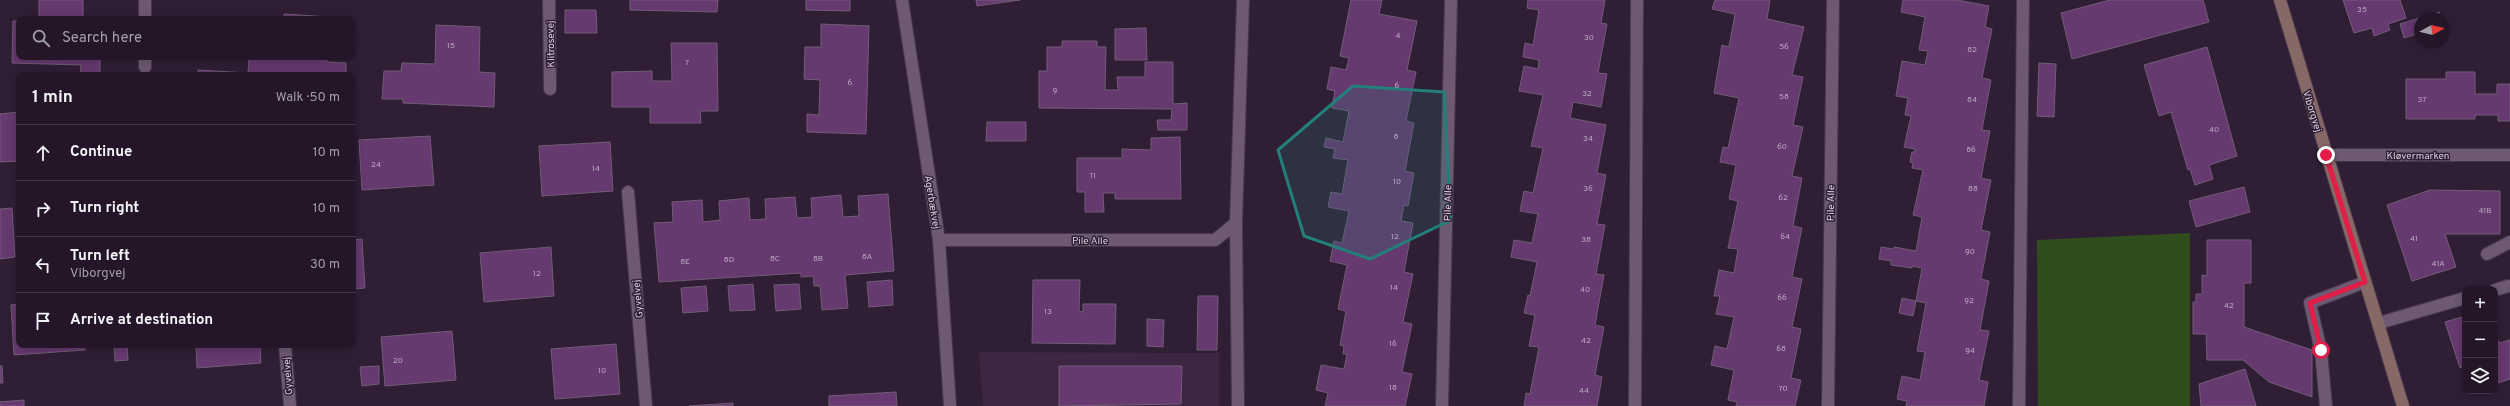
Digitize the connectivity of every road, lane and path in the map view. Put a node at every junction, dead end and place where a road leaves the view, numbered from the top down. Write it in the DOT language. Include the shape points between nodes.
graph roads {
  1 [pos="145,0"];
  2 [pos="549,0"];
  3 [pos="902,0"];
  4 [pos="1243,0"];
  5 [pos="1451,0"];
  6 [pos="1637,0"];
  7 [pos="1833,0"];
  8 [pos="2023,0"];
  9 [pos="2280,0"];
  10 [pos="145,16"];
  11 [pos="550,89"];
  12 [pos="2326,155"];
  13 [pos="2510,155"];
  14 [pos="628,192"];
  15 [pos="1236,223"];
  16 [pos="938,240"];
  17 [pos="2510,242"];
  18 [pos="2487,254"];
  19 [pos="2365,282"];
  20 [pos="2508,286"];
  21 [pos="2498,289"];
  22 [pos="2462,299"];
  23 [pos="2378,323"];
  24 [pos="285,348"];
  25 [pos="290,406"];
  26 [pos="646,406"];
  27 [pos="950,406"];
  28 [pos="1238,406"];
  29 [pos="1442,406"];
  30 [pos="1635,406"];
  31 [pos="1828,406"];
  32 [pos="2018,406"];
  33 [pos="2326,406"];
  34 [pos="2403,406"];
  1 -- 10 [label="street"];
  2 -- 11 [label="street, Klitrosevej"];
  3 -- 16 [label="street, Agerbækvej"];
  4 -- 15 [label="street"];
  5 -- 29 [label="street, Pile Alle"];
  6 -- 30 [label="street"];
  7 -- 31 [label="street, Pile Alle"];
  8 -- 32 [label="street"];
  9 -- 12 [label="street, Viborgvej"];
  12 -- 13 [label="street, Kløvermarken"];
  12 -- 19 [label="street, Viborgvej"];
  14 -- 26 [label="street, Gyvelvej"];
  15 -- 16 [label="street, Pile Alle" via="1215,240"];
  15 -- 28 [label="street"];
  16 -- 27 [label="street, Agerbækvej"];
  17 -- 18 [label="street"];
  19 -- 23 [label="street, Viborgvej"];
  19 -- 33 [label="street" via="2310,303 2321,350"];
  20 -- 21 [label="street"];
  22 -- 23 [label="street"];
  23 -- 34 [label="street, Viborgvej"];
  24 -- 25 [label="street, Gyvelvej"];
}
